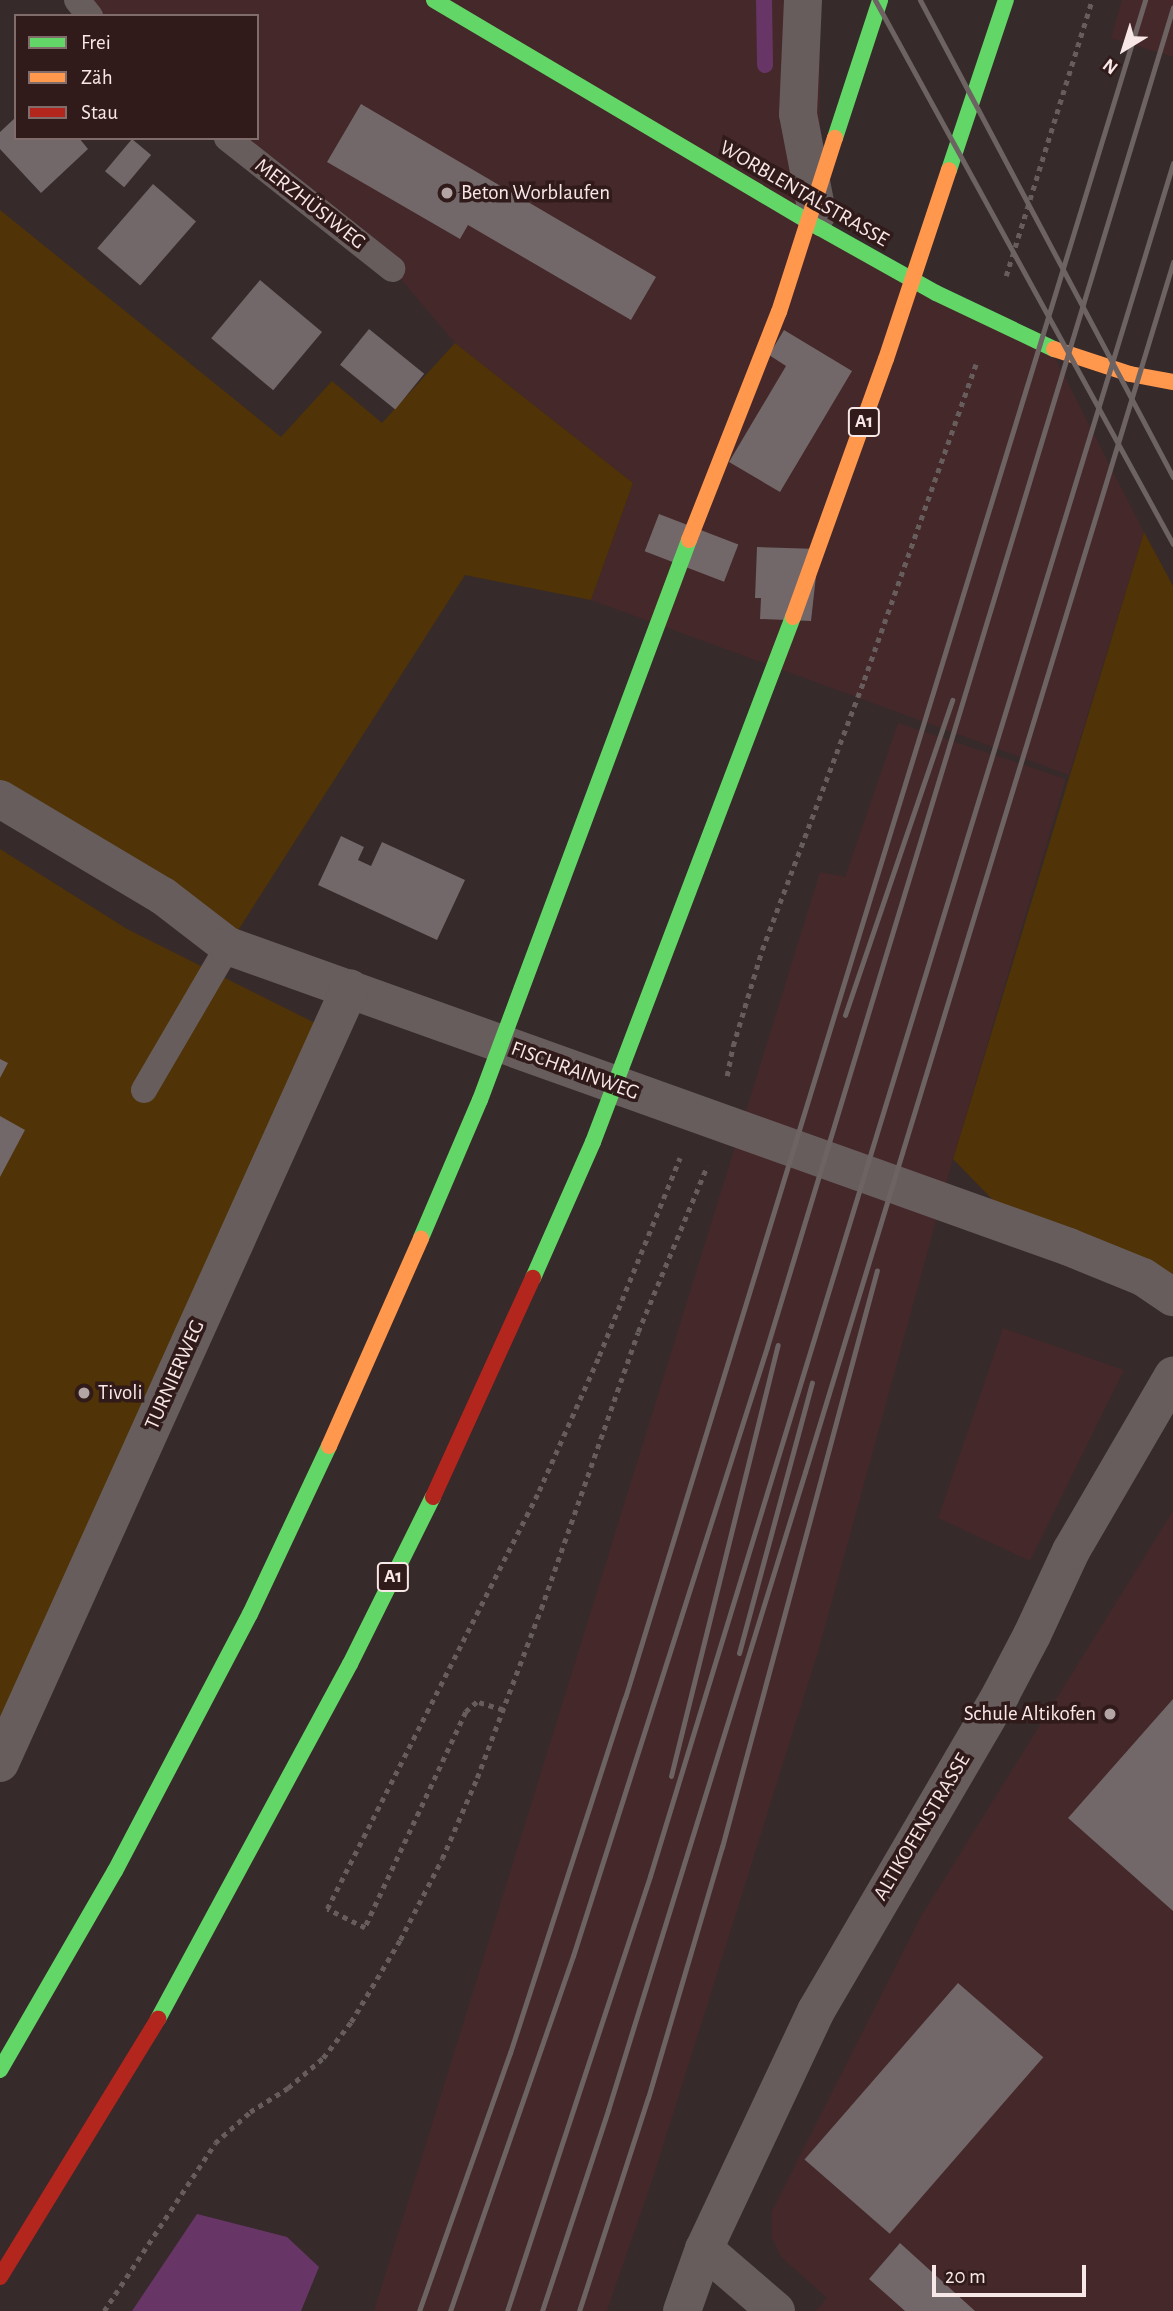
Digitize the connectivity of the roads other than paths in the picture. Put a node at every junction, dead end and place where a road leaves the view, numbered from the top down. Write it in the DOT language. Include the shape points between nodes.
graph roads {
  1 [pos="77,0"];
  2 [pos="433,0"];
  3 [pos="803,0"];
  4 [pos="880,0"];
  5 [pos="1006,0"];
  6 [pos="88,14"];
  7 [pos="230,140"];
  8 [pos="820,228"];
  9 [pos="392,269"];
  10 [pos="1173,382"];
  11 [pos="0,799"];
  12 [pos="228,946"];
  13 [pos="350,988"];
  14 [pos="144,1090"];
  15 [pos="1173,1297"];
  16 [pos="1173,1376"];
  17 [pos="0,1763"];
  18 [pos="0,2070"];
  19 [pos="704,2249"];
  20 [pos="0,2277"];
  21 [pos="682,2311"];
  22 [pos="776,2311"];
  1 -- 6 [label="lane"];
  2 -- 8 [label="main road, WORBLENTALSTRASSE"];
  3 -- 8 [label="street" via="798,114"];
  4 -- 18 [label="main road" via="779,312 715,470 480,1100 363,1373 250,1614 185,1742"];
  5 -- 20 [label="main road, A1" via="882,372 710,839 593,1142 469,1423 350,1664 178,1983"];
  7 -- 9 [label="lane, MERZHÜSIWEG"];
  8 -- 10 [label="main road, WORBLENTALSTRASSE" via="936,293 1050,348 1130,374"];
  11 -- 12 [label="street, FISCHRAINWEG" via="163,896"];
  12 -- 13 [label="street, FISCHRAINWEG"];
  12 -- 14 [label="lane"];
  13 -- 15 [label="street, FISCHRAINWEG" via="1023,1231 1143,1277"];
  13 -- 17 [label="street, TURNIERWEG"];
  16 -- 19 [label="street, ALTIKOFENSTRASSE" via="1071,1551 1001,1694 816,2011"];
  19 -- 21 [label="street, ALTIKOFENSTRASSE"];
  19 -- 22 [label="street"];
}
